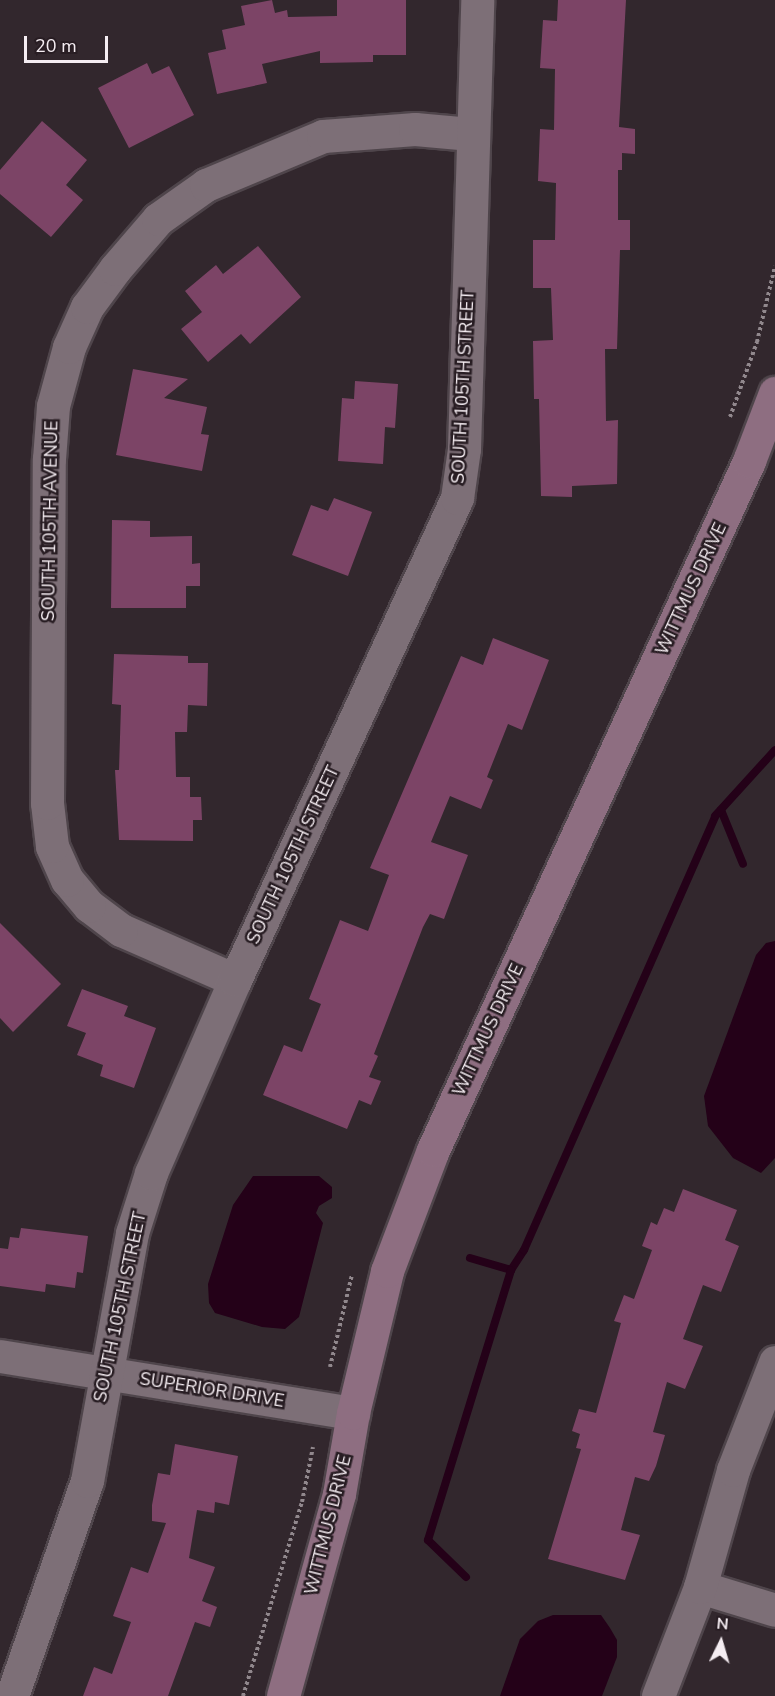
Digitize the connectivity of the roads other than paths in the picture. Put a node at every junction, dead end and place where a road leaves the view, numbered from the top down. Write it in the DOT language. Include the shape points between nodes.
graph roads {
  1 [pos="477,0"];
  2 [pos="471,134"];
  3 [pos="775,393"];
  4 [pos="235,980"];
  5 [pos="0,1356"];
  6 [pos="775,1362"];
  7 [pos="104,1373"];
  8 [pos="353,1413"];
  9 [pos="699,1587"];
  10 [pos="775,1610"];
  11 [pos="12,1696"];
  12 [pos="283,1696"];
  13 [pos="658,1696"];
  1 -- 2 [label="street, SOUTH 105TH STREET"];
  2 -- 4 [label="street, SOUTH 105TH STREET" via="464,449 457,498"];
  2 -- 4 [label="street, SOUTH 105TH AVENUE" via="415,129 323,135 206,184 158,219 122,260 87,307 69,347 53,406 49,459 47,803 52,846 67,880 121,930"];
  3 -- 8 [label="street, WITTMUS DRIVE" via="744,472 433,1150 387,1271"];
  4 -- 7 [label="street, SOUTH 105TH STREET" via="151,1173 132,1233"];
  5 -- 7 [label="street, SUPERIOR DRIVE"];
  6 -- 9 [label="street" via="733,1470"];
  7 -- 8 [label="street, SUPERIOR DRIVE"];
  7 -- 11 [label="street, SOUTH 105TH STREET" via="87,1481"];
  8 -- 12 [label="street, WITTMUS DRIVE" via="339,1494"];
  9 -- 10 [label="street"];
  9 -- 13 [label="street"];
}
